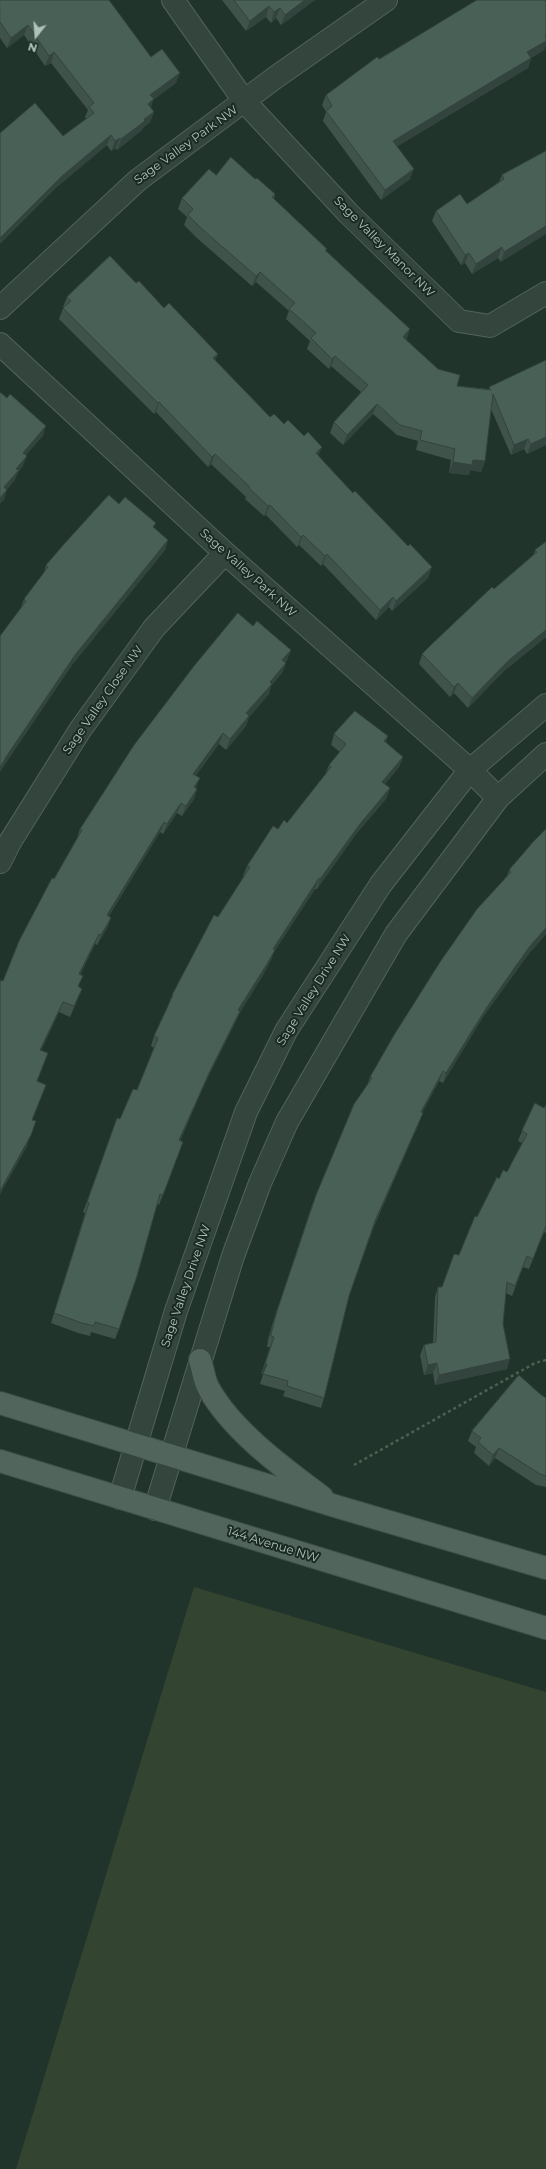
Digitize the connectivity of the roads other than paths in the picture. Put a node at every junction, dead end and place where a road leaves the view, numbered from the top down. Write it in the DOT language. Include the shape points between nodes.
graph roads {
  1 [pos="173,0"];
  2 [pos="386,0"];
  3 [pos="245,102"];
  4 [pos="546,293"];
  5 [pos="0,308"];
  6 [pos="0,344"];
  7 [pos="225,553"];
  8 [pos="546,705"];
  9 [pos="546,754"];
  10 [pos="470,770"];
  11 [pos="498,798"];
  12 [pos="0,862"];
  13 [pos="200,1360"];
  14 [pos="0,1403"];
  15 [pos="135,1445"];
  16 [pos="170,1456"];
  17 [pos="0,1461"];
  18 [pos="120,1498"];
  19 [pos="335,1506"];
  20 [pos="155,1509"];
  21 [pos="546,1568"];
  22 [pos="546,1628"];
  1 -- 3 [label="street, Sage Valley Manor NW"];
  2 -- 3 [label="street, Sage Valley Park NW"];
  3 -- 4 [label="street, Sage Valley Manor NW" via="348,213 459,321 490,326"];
  3 -- 5 [label="street, Sage Valley Park NW" via="138,180"];
  6 -- 7 [label="street, Sage Valley Park NW"];
  7 -- 10 [label="street, Sage Valley Park NW"];
  7 -- 12 [label="street, Sage Valley Close NW" via="154,628 80,730"];
  8 -- 10 [label="street, Sage Valley Drive NW"];
  9 -- 11 [label="street"];
  10 -- 11 [label="street, Sage Valley Park NW"];
  10 -- 15 [label="street, Sage Valley Drive NW" via="381,884 286,1031 246,1112 176,1312"];
  11 -- 13 [label="street" via="396,934 288,1122 260,1183 233,1256"];
  13 -- 16 [label="street"];
  13 -- 19 [label="main road" via="208,1389 225,1413 268,1456"];
  14 -- 15 [label="main road"];
  15 -- 16 [label="main road"];
  15 -- 18 [label="street, Sage Valley Drive NW"];
  16 -- 19 [label="main road"];
  16 -- 20 [label="street"];
  17 -- 18 [label="main road, 144 Avenue NW"];
  18 -- 20 [label="main road, 144 Avenue NW"];
  19 -- 21 [label="main road"];
  20 -- 22 [label="main road, 144 Avenue NW"];
}
